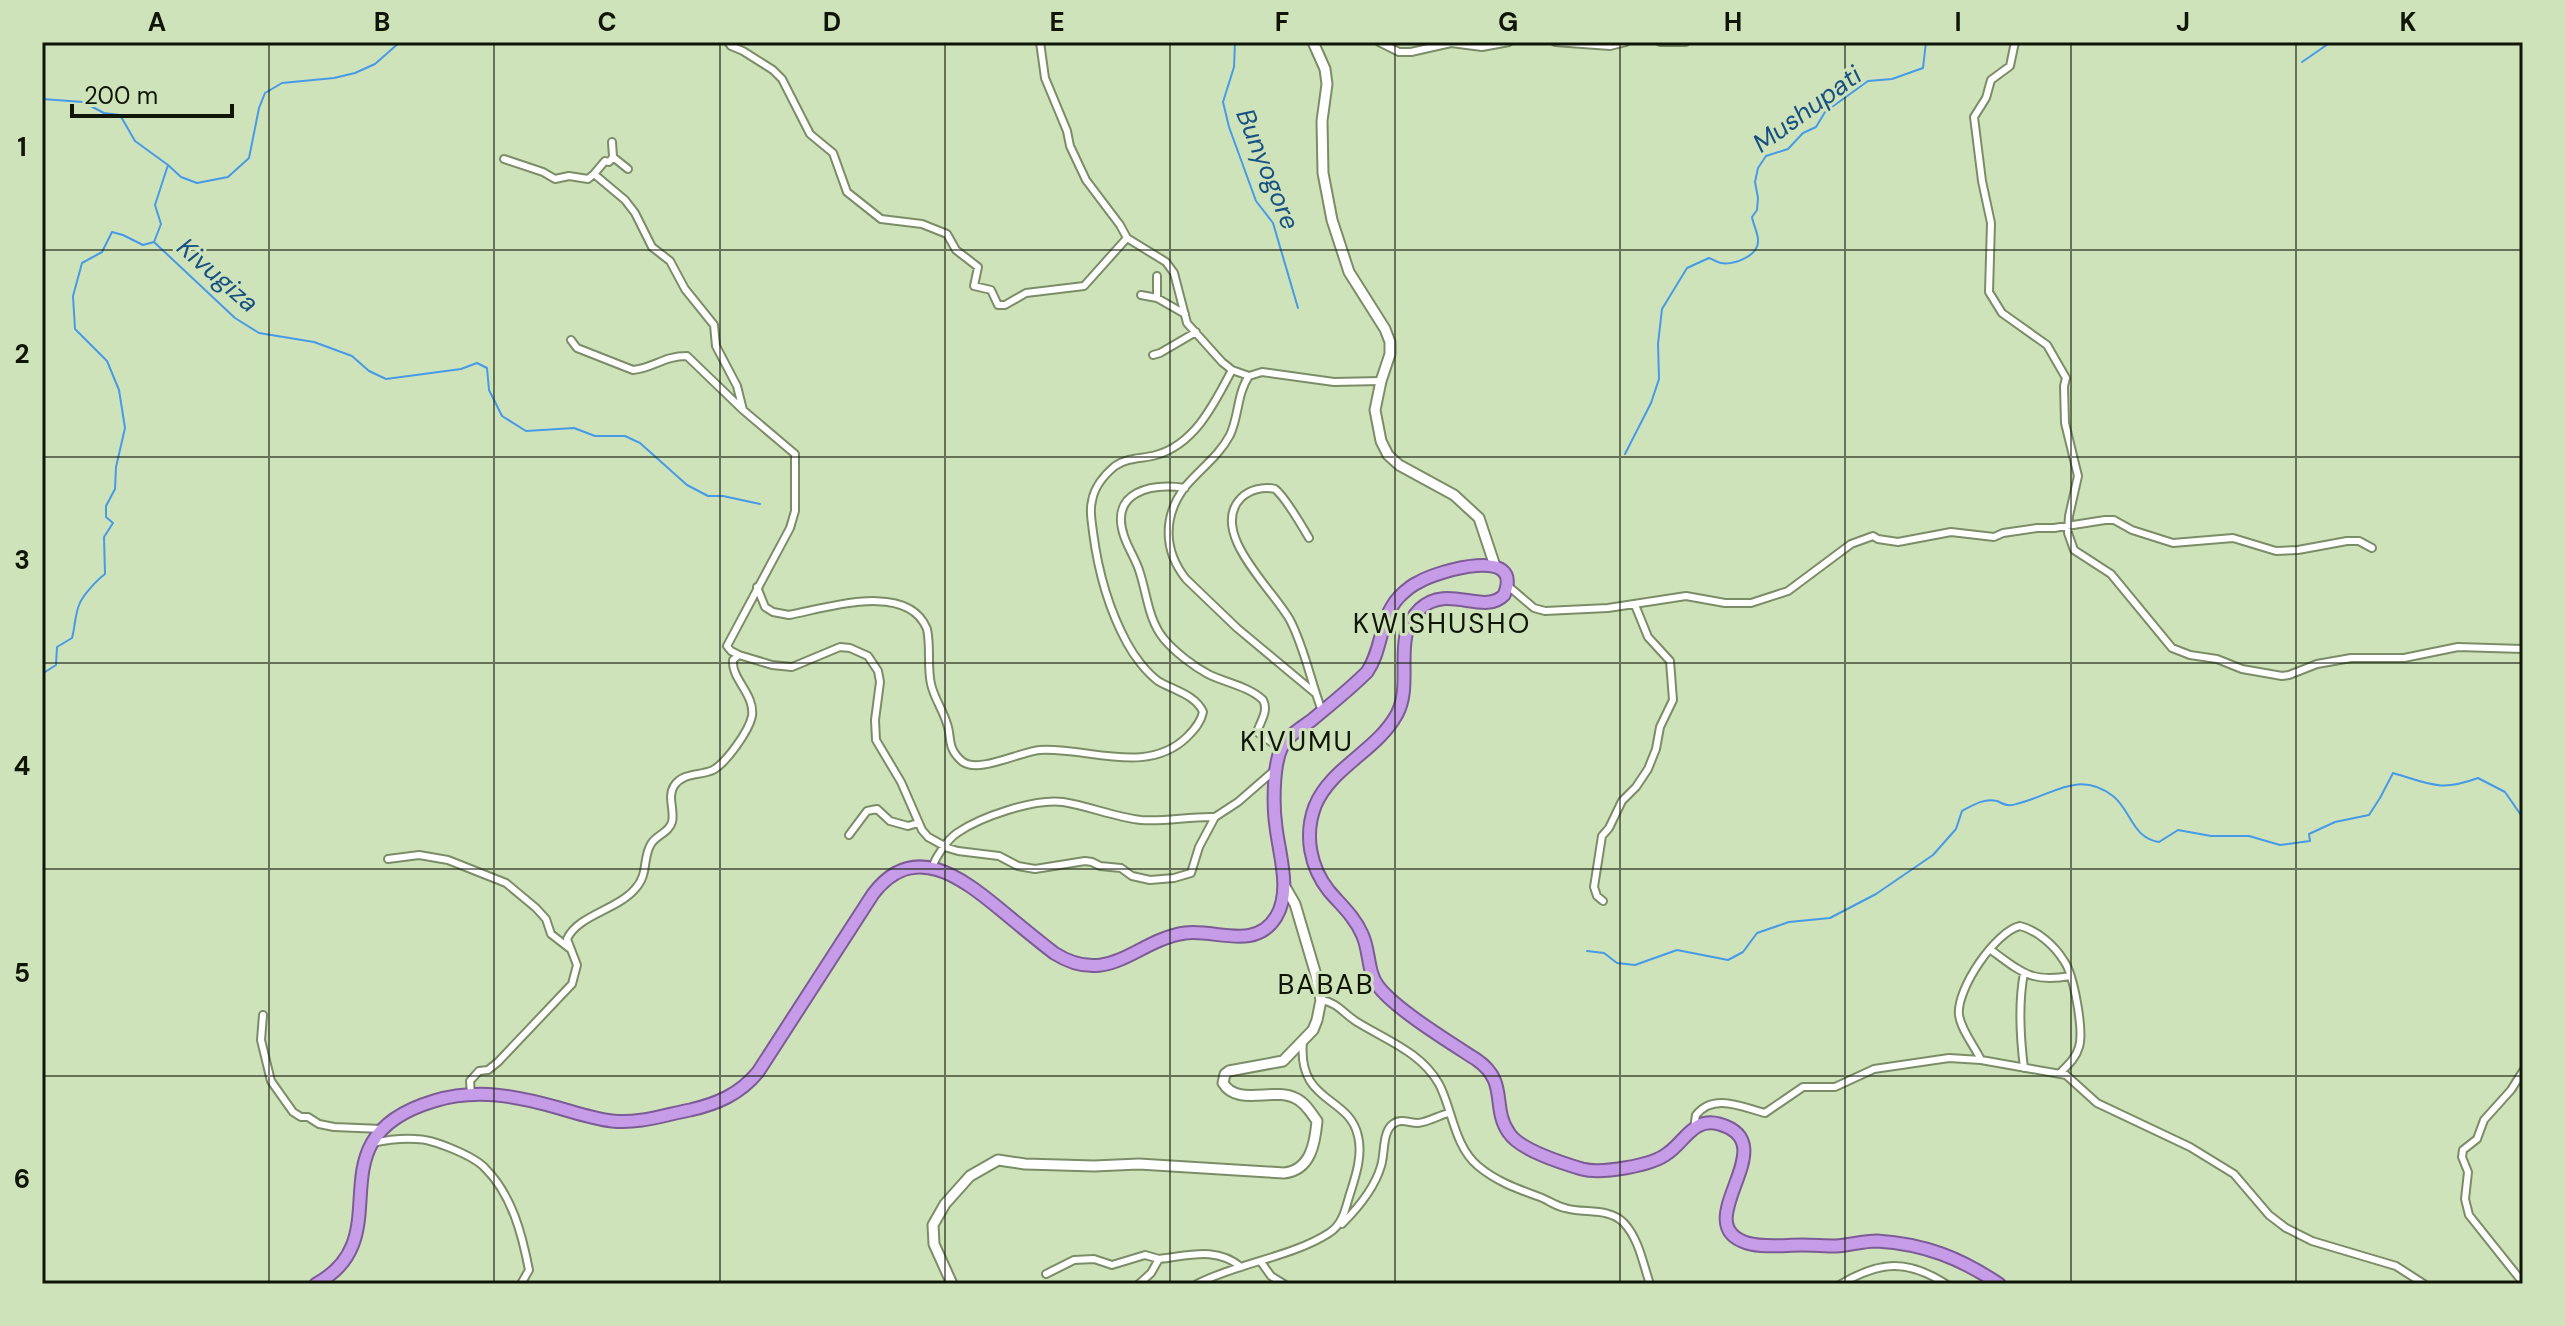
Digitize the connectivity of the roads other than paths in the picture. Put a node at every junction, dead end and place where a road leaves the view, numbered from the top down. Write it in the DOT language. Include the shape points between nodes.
graph roads {
  1 [pos="728,42"];
  2 [pos="1040,42"];
  3 [pos="1313,42"];
  4 [pos="1379,42"];
  5 [pos="1509,42"];
  6 [pos="1555,42"];
  7 [pos="1626,42"];
  8 [pos="1660,42"];
  9 [pos="1686,42"];
  10 [pos="2015,42"];
  11 [pos="612,142"];
  12 [pos="613,157"];
  13 [pos="504,159"];
  14 [pos="628,169"];
  15 [pos="594,174"];
  16 [pos="1127,238"];
  17 [pos="1157,276"];
  18 [pos="1141,295"];
  19 [pos="1157,298"];
  20 [pos="1185,314"];
  21 [pos="1196,332"];
  22 [pos="571,340"];
  23 [pos="1153,355"];
  24 [pos="1232,370"];
  25 [pos="1249,376"];
  26 [pos="1381,381"];
  27 [pos="743,410"];
  28 [pos="1185,488"];
  29 [pos="2069,526"];
  30 [pos="1309,538"];
  31 [pos="2372,548"];
  32 [pos="1495,566"];
  33 [pos="1507,585"];
  34 [pos="757,587"];
  35 [pos="1635,605"];
  36 [pos="2523,649"];
  37 [pos="739,655"];
  38 [pos="1315,693"];
  39 [pos="1322,711"];
  40 [pos="1281,749"];
  41 [pos="1277,768"];
  42 [pos="1215,817"];
  43 [pos="918,823"];
  44 [pos="849,835"];
  45 [pos="946,845"];
  46 [pos="388,859"];
  47 [pos="932,867"];
  48 [pos="1283,882"];
  49 [pos="1603,901"];
  50 [pos="569,948"];
  51 [pos="1991,950"];
  52 [pos="2024,973"];
  53 [pos="2070,976"];
  54 [pos="1321,1000"];
  55 [pos="263,1015"];
  56 [pos="1303,1041"];
  57 [pos="1981,1060"];
  58 [pos="2024,1068"];
  59 [pos="2523,1071"];
  60 [pos="2060,1073"];
  61 [pos="471,1094"];
  62 [pos="1448,1113"];
  63 [pos="1694,1128"];
  64 [pos="382,1129"];
  65 [pos="371,1144"];
  66 [pos="1338,1227"];
  67 [pos="1159,1259"];
  68 [pos="1261,1262"];
  69 [pos="1241,1267"];
  70 [pos="1046,1274"];
  71 [pos="2522,1278"];
  72 [pos="316,1284"];
  73 [pos="521,1284"];
  74 [pos="952,1284"];
  75 [pos="1139,1284"];
  76 [pos="1197,1284"];
  77 [pos="1284,1284"];
  78 [pos="1650,1284"];
  79 [pos="1841,1284"];
  80 [pos="1946,1284"];
  81 [pos="1999,1284"];
  82 [pos="2424,1284"];
  83 [pos="2513,1284"];
  1 -- 16 [label="street" via="782,79 810,134 833,153 847,192 881,219 922,224 947,234 956,250 979,268 974,286 991,290 998,305 1026,293 1084,286"];
  2 -- 16 [label="street" via="1045,78 1077,164"];
  3 -- 26 [label="main road" via="1327,84 1323,173 1332,220 1349,272 1390,342"];
  4 -- 5 [label="street" via="1399,52 1451,43 1482,47"];
  6 -- 7 [label="street"];
  8 -- 9 [label="street"];
  10 -- 29 [label="street" via="2010,66 1991,80 1974,117 1991,223 1989,292 2002,313 2047,345 2066,378 2065,423 2078,476"];
  11 -- 12 [label="street"];
  12 -- 14 [label="street"];
  12 -- 15 [label="street"];
  13 -- 15 [label="street" via="555,179 588,179"];
  15 -- 27 [label="street" via="630,207 652,247 670,261 714,325 716,346"];
  16 -- 20 [label="street" via="1166,262"];
  17 -- 19 [label="street"];
  18 -- 19 [label="street"];
  19 -- 20 [label="street"];
  20 -- 21 [label="street"];
  21 -- 23 [label="street"];
  21 -- 24 [label="street"];
  22 -- 27 [label="street" via="577,348 633,370 687,356"];
  24 -- 25 [label="street"];
  24 -- 34 [label="street" via="1195,431 1171,449 1114,467 1092,499 1097,567 1128,644 1156,679 1197,702 1203,712 1187,737 1165,752 1115,757 1037,750 971,765 951,746 930,683 927,629 910,608 892,602 851,603 782,614 765,607"];
  25 -- 26 [label="street" via="1262,372 1334,382"];
  25 -- 28 [label="street" via="1229,436"];
  26 -- 32 [label="main road" via="1375,410 1388,455 1454,495 1479,518"];
  27 -- 34 [label="street" via="792,449 796,463 790,528"];
  28 -- 38 [label="street" via="1167,531 1180,571 1237,628"];
  28 -- 40 [label="street" via="1143,489 1127,500 1122,514 1123,533 1148,608 1162,637 1186,658 1263,700 1257,732"];
  29 -- 31 [label="street" via="2114,520 2173,543 2233,538 2276,551 2347,541"];
  29 -- 35 [label="street" via="1994,537 1951,532 1907,542 1873,536 1851,544 1788,591 1751,603 1686,596"];
  29 -- 36 [label="street" via="2074,550 2111,574 2165,643 2190,655 2282,676 2351,658 2404,658 2458,647"];
  30 -- 38 [label="street" via="1275,489 1250,492 1235,508 1233,525 1241,550 1292,623"];
  32 -- 33 [label="highway" via="1505,574"];
  32 -- 39 [label="highway" via="1454,570 1407,590 1387,614 1370,667"];
  33 -- 35 [label="street" via="1540,611"];
  33 -- 63 [label="highway" via="1495,602 1446,598 1426,604 1414,616 1406,634 1397,713 1320,796 1311,824 1311,857 1323,883 1358,926 1379,988 1490,1071 1504,1125 1519,1143 1587,1170 1608,1170 1661,1158"];
  34 -- 37 [label="street" via="727,646"];
  35 -- 49 [label="street" via="1648,637 1670,661 1673,700 1648,769 1602,836 1594,887"];
  37 -- 43 [label="street" via="792,667 840,647 868,656 880,682 876,740"];
  37 -- 50 [label="street" via="732,669 744,686 752,714 746,733 711,771 675,785 672,822 652,843 642,880 622,902 571,931"];
  38 -- 39 [label="street"];
  39 -- 40 [label="highway"];
  40 -- 41 [label="highway"];
  41 -- 42 [label="street"];
  41 -- 48 [label="highway" via="1276,829"];
  42 -- 45 [label="street" via="1146,821 1050,802 982,821 956,833"];
  42 -- 45 [label="street" via="1191,873 1171,879 1150,880 1085,861 1026,868 999,856"];
  43 -- 44 [label="street" via="890,821 877,809 867,811"];
  43 -- 45 [label="street" via="928,837"];
  45 -- 47 [label="street"];
  46 -- 50 [label="street" via="419,855 448,860 506,883 536,908 551,934"];
  47 -- 48 [label="highway" via="956,875 1054,953 1083,965 1115,962 1187,933 1255,933 1276,917"];
  47 -- 61 [label="highway" via="903,871 878,887 763,1065 730,1096 627,1122 510,1095"];
  48 -- 54 [label="main road" via="1295,904"];
  50 -- 61 [label="street" via="577,965 572,984 498,1062 479,1071 470,1081"];
  51 -- 52 [label="street"];
  51 -- 53 [label="street" via="2013,928 2026,927 2058,953"];
  51 -- 57 [label="street" via="1969,979 1960,1008"];
  52 -- 53 [label="street" via="2047,979"];
  52 -- 58 [label="street"];
  53 -- 60 [label="street" via="2080,1037 2075,1056"];
  54 -- 56 [label="main road" via="1313,1030"];
  54 -- 62 [label="street" via="1394,1041 1425,1066 1439,1085"];
  55 -- 64 [label="street" via="261,1040 271,1081 293,1112 334,1127"];
  56 -- 66 [label="street" via="1304,1072 1323,1097 1345,1113 1359,1139 1356,1175"];
  56 -- 74 [label="main road" via="1283,1061 1245,1066 1223,1079 1224,1087 1244,1095 1292,1096 1314,1116 1313,1151 1292,1172 998,1160 970,1176 933,1225 934,1244"];
  57 -- 58 [label="street"];
  57 -- 63 [label="street" via="1931,1059 1874,1069 1835,1087 1799,1088 1765,1113 1732,1103 1708,1105 1696,1115"];
  58 -- 60 [label="street"];
  59 -- 71 [label="street" via="2462,1157 2468,1172 2469,1215"];
  60 -- 82 [label="street" via="2097,1103 2234,1174 2286,1228 2396,1266"];
  61 -- 64 [label="highway" via="413,1108"];
  62 -- 66 [label="street" via="1426,1121 1402,1121 1388,1129 1373,1184"];
  62 -- 78 [label="street" via="1470,1158 1497,1180 1560,1207 1608,1214 1625,1224"];
  63 -- 81 [label="highway" via="1721,1124 1742,1143 1744,1163 1725,1212 1727,1226 1741,1241 1837,1246 1888,1242 1960,1260"];
  64 -- 65 [label="highway"];
  65 -- 72 [label="highway" via="361,1173 357,1237 344,1263"];
  65 -- 73 [label="street" via="419,1138 484,1166 521,1231 529,1270"];
  66 -- 68 [label="street"];
  67 -- 69 [label="street" via="1218,1254"];
  67 -- 70 [label="street" via="1145,1255 1112,1265 1074,1260"];
  67 -- 75 [label="street"];
  68 -- 69 [label="street"];
  68 -- 77 [label="street"];
  69 -- 76 [label="street"];
  71 -- 83 [label="street"];
  79 -- 80 [label="street" via="1863,1271 1894,1265 1921,1270"];
}
